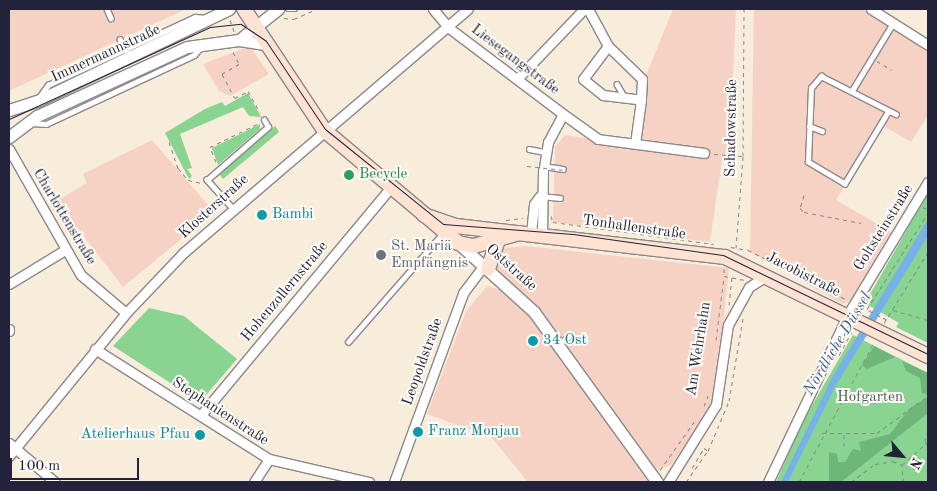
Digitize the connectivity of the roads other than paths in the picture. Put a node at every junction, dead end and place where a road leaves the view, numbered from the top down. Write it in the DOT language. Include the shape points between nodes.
graph roads {
  1 [pos="107,9"];
  2 [pos="244,9"];
  3 [pos="278,9"];
  4 [pos="288,9"];
  5 [pos="294,9"];
  6 [pos="433,9"];
  7 [pos="468,9"];
  8 [pos="586,9"];
  9 [pos="871,9"];
  10 [pos="228,10"];
  11 [pos="111,18"];
  12 [pos="213,19"];
  13 [pos="893,23"];
  14 [pos="449,28"];
  15 [pos="256,29"];
  16 [pos="120,39"];
  17 [pos="234,42"];
  18 [pos="265,44"];
  19 [pos="928,45"];
  20 [pos="608,46"];
  21 [pos="127,51"];
  22 [pos="518,78"];
  23 [pos="617,84"];
  24 [pos="853,89"];
  25 [pos="625,98"];
  26 [pos="641,100"];
  27 [pos="37,102"];
  28 [pos="9,110"];
  29 [pos="889,111"];
  30 [pos="563,114"];
  31 [pos="896,114"];
  32 [pos="264,120"];
  33 [pos="809,126"];
  34 [pos="324,130"];
  35 [pos="822,131"];
  36 [pos="9,137"];
  37 [pos="635,144"];
  38 [pos="9,149"];
  39 [pos="529,149"];
  40 [pos="545,152"];
  41 [pos="704,153"];
  42 [pos="544,168"];
  43 [pos="563,169"];
  44 [pos="928,182"];
  45 [pos="391,187"];
  46 [pos="540,196"];
  47 [pos="560,198"];
  48 [pos="232,208"];
  49 [pos="424,215"];
  50 [pos="444,232"];
  51 [pos="533,233"];
  52 [pos="498,240"];
  53 [pos="458,243"];
  54 [pos="66,250"];
  55 [pos="744,256"];
  56 [pos="487,264"];
  57 [pos="769,276"];
  58 [pos="9,284"];
  59 [pos="126,312"];
  60 [pos="848,316"];
  61 [pos="569,336"];
  62 [pos="348,342"];
  63 [pos="558,344"];
  64 [pos="95,349"];
  65 [pos="928,356"];
  66 [pos="201,415"];
  67 [pos="13,445"];
  68 [pos="9,456"];
  69 [pos="269,459"];
  70 [pos="658,477"];
  71 [pos="55,482"];
  72 [pos="254,482"];
  73 [pos="369,482"];
  74 [pos="394,482"];
  75 [pos="668,482"];
  76 [pos="768,482"];
  1 -- 11 [label="lane"];
  2 -- 15 [label="main road, Oststraße"];
  3 -- 15 [label="street, Immermannstraße"];
  4 -- 5 [label="lane"];
  6 -- 14 [label="street, Liesegangstraße"];
  7 -- 14 [label="street, Klosterstraße"];
  8 -- 20 [label="street"];
  8 -- 22 [label="street"];
  9 -- 13 [label="street"];
  10 -- 12 [label="street, Immermannstraße"];
  12 -- 21 [label="lane, Immermannstraße" via="195,17"];
  12 -- 27 [label="street, Immermannstraße"];
  13 -- 19 [label="street"];
  13 -- 24 [label="lane"];
  14 -- 22 [label="street, Liesegangstraße"];
  14 -- 34 [label="street, Klosterstraße"];
  15 -- 17 [label="street, Immermannstraße"];
  15 -- 18 [label="main road, Oststraße"];
  16 -- 21 [label="lane"];
  17 -- 18 [label="street"];
  17 -- 36 [label="street, Immermannstraße" via="187,47 29,122"];
  18 -- 34 [label="main road, Oststraße"];
  20 -- 25 [label="street, Liesegangstraße" via="585,82 603,95"];
  20 -- 26 [label="street" via="642,80"];
  21 -- 27 [label="lane, Immermannstraße" via="48,85"];
  22 -- 30 [label="street, Liesegangstraße"];
  23 -- 25 [label="lane"];
  24 -- 29 [label="lane"];
  24 -- 33 [label="lane" via="826,76 816,79 811,88"];
  25 -- 26 [label="street, Liesegangstraße"];
  26 -- 37 [label="street"];
  27 -- 28 [label="street, Immermannstraße"];
  29 -- 31 [label="lane"];
  29 -- 33 [label="lane" via="845,184 808,162"];
  30 -- 37 [label="street, Liesegangstraße" via="598,139"];
  30 -- 40 [label="street, Liesegangstraße"];
  32 -- 48 [label="lane" via="268,127 207,180"];
  33 -- 35 [label="lane"];
  34 -- 45 [label="main road, Oststraße"];
  34 -- 48 [label="street, Klosterstraße"];
  37 -- 41 [label="street, Liesegangstraße"];
  38 -- 54 [label="street, Charlottenstraße"];
  39 -- 40 [label="lane"];
  40 -- 42 [label="street, Liesegangstraße"];
  42 -- 43 [label="lane"];
  42 -- 46 [label="street, Liesegangstraße"];
  44 -- 60 [label="street, Goltsteinstraße"];
  45 -- 49 [label="main road, Oststraße"];
  45 -- 66 [label="street, Hohenzollernstraße"];
  46 -- 47 [label="lane"];
  46 -- 51 [label="street, Liesegangstraße" via="534,204"];
  48 -- 59 [label="street, Klosterstraße"];
  49 -- 50 [label="main road, Oststraße"];
  49 -- 51 [label="main road, Tonhallenstraße" via="456,226"];
  50 -- 53 [label="main road, Oststraße"];
  50 -- 62 [label="lane"];
  51 -- 52 [label="main road, Tonhallenstraße"];
  51 -- 55 [label="main road, Tonhallenstraße"];
  52 -- 53 [label="main road, Tonhallenstraße" via="469,246"];
  52 -- 56 [label="main road"];
  53 -- 56 [label="street, Oststraße"];
  54 -- 58 [label="street"];
  54 -- 59 [label="street, Charlottenstraße" via="81,275"];
  55 -- 57 [label="main road, Jacobistraße"];
  56 -- 63 [label="street, Oststraße" via="516,291"];
  56 -- 74 [label="street, Leopoldstraße" via="463,293"];
  57 -- 60 [label="main road, Jacobistraße"];
  57 -- 75 [label="street, Am Wehrhahn" via="751,284 728,325 716,405"];
  59 -- 64 [label="street, Klosterstraße"];
  60 -- 65 [label="main road, Jacobistraße" via="871,321"];
  60 -- 76 [label="street, Goltsteinstraße"];
  61 -- 63 [label="lane"];
  63 -- 70 [label="street, Oststraße"];
  64 -- 66 [label="street, Stephanienstraße"];
  64 -- 67 [label="street, Klosterstraße"];
  66 -- 69 [label="street, Stephanienstraße"];
  67 -- 68 [label="street, Klosterstraße"];
  67 -- 71 [label="street"];
  69 -- 72 [label="street"];
  69 -- 73 [label="street, Stephanienstraße"];
}
